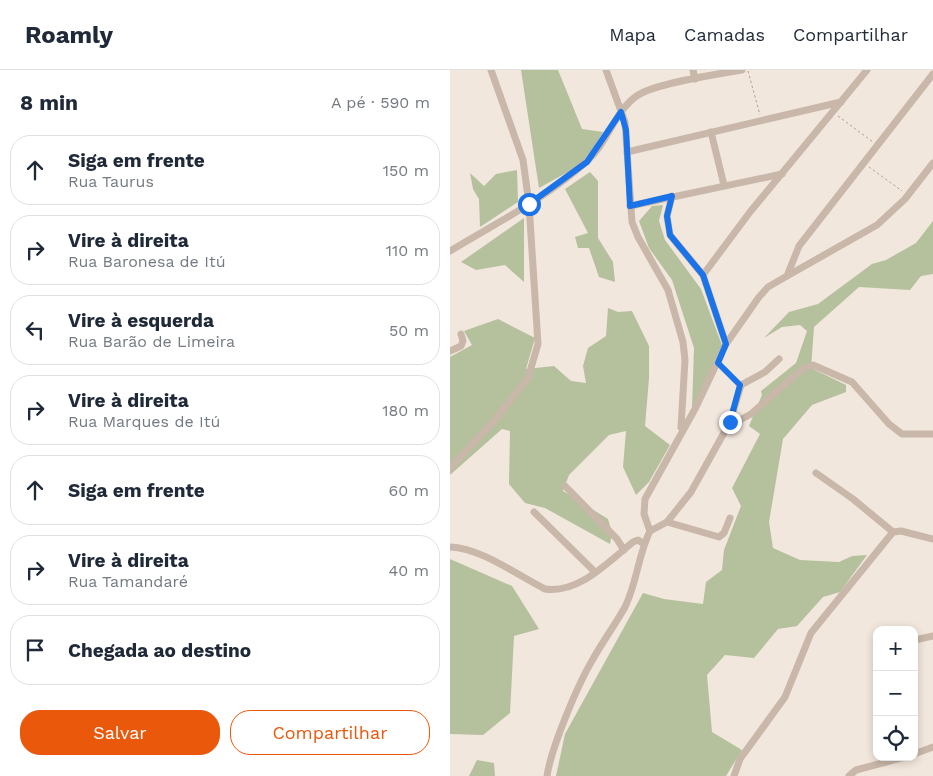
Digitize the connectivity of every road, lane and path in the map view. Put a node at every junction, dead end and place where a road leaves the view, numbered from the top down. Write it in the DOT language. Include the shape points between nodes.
graph roads {
  1 [pos="491,70"];
  2 [pos="606,70"];
  3 [pos="693,70"];
  4 [pos="742,70"];
  5 [pos="748,70"];
  6 [pos="867,70"];
  7 [pos="933,74"];
  8 [pos="695,79"];
  9 [pos="842,102"];
  10 [pos="621,112"];
  11 [pos="833,113"];
  12 [pos="762,122"];
  13 [pos="711,132"];
  14 [pos="878,146"];
  15 [pos="627,152"];
  16 [pos="933,163"];
  17 [pos="864,164"];
  18 [pos="782,174"];
  19 [pos="724,185"];
  20 [pos="909,195"];
  21 [pos="672,196"];
  22 [pos="529,204"];
  23 [pos="630,206"];
  24 [pos="450,251"];
  25 [pos="703,275"];
  26 [pos="787,276"];
  27 [pos="461,334"];
  28 [pos="726,344"];
  29 [pos="450,351"];
  30 [pos="779,359"];
  31 [pos="718,363"];
  32 [pos="740,385"];
  33 [pos="727,427"];
  34 [pos="681,429"];
  35 [pos="933,434"];
  36 [pos="450,468"];
  37 [pos="816,472"];
  38 [pos="565,486"];
  39 [pos="534,512"];
  40 [pos="730,518"];
  41 [pos="666,522"];
  42 [pos="650,531"];
  43 [pos="893,532"];
  44 [pos="933,540"];
  45 [pos="644,544"];
  46 [pos="450,547"];
  47 [pos="624,550"];
  48 [pos="595,572"];
  49 [pos="933,636"];
  50 [pos="918,639"];
  51 [pos="933,747"];
  52 [pos="918,753"];
  53 [pos="889,761"];
  54 [pos="547,776"];
  55 [pos="734,776"];
  56 [pos="849,776"];
  1 -- 22 [label="street" via="523,160"];
  2 -- 10 [label="street"];
  3 -- 8 [label="street"];
  4 -- 8 [label="street"];
  5 -- 12 [label="path"];
  6 -- 9 [label="street"];
  7 -- 14 [label="street"];
  8 -- 10 [label="street" via="645,92"];
  9 -- 11 [label="street"];
  9 -- 12 [label="street"];
  10 -- 15 [label="street"];
  10 -- 22 [label="street" via="587,162"];
  11 -- 14 [label="path"];
  11 -- 18 [label="street"];
  12 -- 13 [label="street"];
  13 -- 15 [label="street"];
  13 -- 19 [label="street"];
  14 -- 17 [label="street"];
  15 -- 23 [label="street"];
  16 -- 20 [label="street"];
  17 -- 20 [label="path"];
  17 -- 26 [label="street" via="799,246"];
  18 -- 19 [label="street"];
  18 -- 25 [label="street"];
  19 -- 21 [label="street"];
  20 -- 26 [label="street" via="877,226"];
  21 -- 23 [label="street"];
  21 -- 25 [label="street" via="667,216 670,235"];
  22 -- 24 [label="street"];
  22 -- 36 [label="street" via="538,344 534,364 528,378 493,422"];
  23 -- 34 [label="street" via="638,237 668,290 683,342"];
  25 -- 28 [label="street"];
  26 -- 28 [label="street" via="759,296"];
  27 -- 29 [label="street" via="463,341 460,346"];
  28 -- 31 [label="street"];
  30 -- 32 [label="street" via="765,372"];
  31 -- 32 [label="path"];
  31 -- 34 [label="street"];
  32 -- 33 [label="street"];
  33 -- 35 [label="street" via="750,414 795,374 813,365 852,382 896,430 912,435"];
  33 -- 41 [label="street" via="691,492"];
  34 -- 42 [label="street" via="645,499 644,514"];
  37 -- 43 [label="street"];
  38 -- 47 [label="street"];
  39 -- 48 [label="street"];
  40 -- 41 [label="street" via="719,537"];
  41 -- 42 [label="street"];
  42 -- 45 [label="street"];
  43 -- 44 [label="street" via="901,531"];
  43 -- 55 [label="street" via="811,633 785,697 740,759"];
  45 -- 47 [label="street" via="638,540"];
  45 -- 54 [label="street" via="625,606 592,660 560,732"];
  46 -- 48 [label="street" via="479,553 545,590 567,588"];
  47 -- 48 [label="street"];
  49 -- 50 [label="street"];
  51 -- 52 [label="street"];
  53 -- 56 [label="street" via="856,770"];
}
